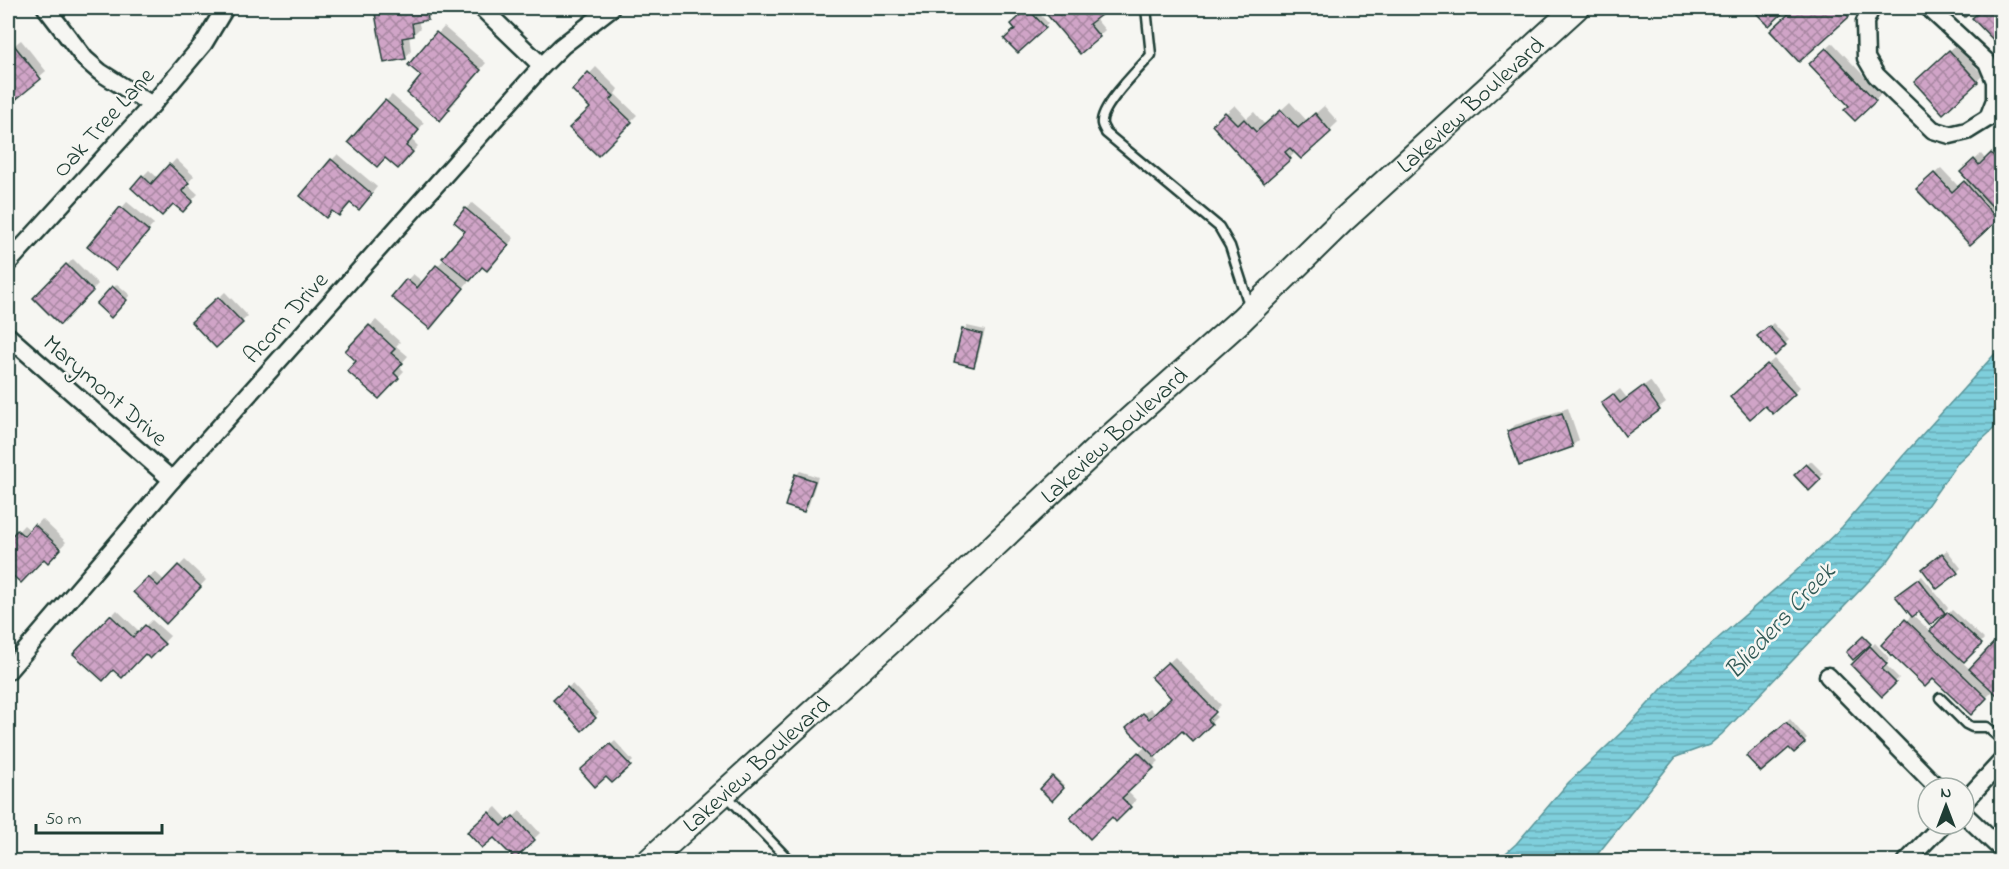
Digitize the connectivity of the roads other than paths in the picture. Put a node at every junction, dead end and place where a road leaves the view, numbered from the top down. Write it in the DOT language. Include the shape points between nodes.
graph roads {
  1 [pos="46,8"];
  2 [pos="225,8"];
  3 [pos="482,8"];
  4 [pos="611,8"];
  5 [pos="1146,8"];
  6 [pos="1576,8"];
  7 [pos="1871,8"];
  8 [pos="1929,8"];
  9 [pos="542,66"];
  10 [pos="152,105"];
  11 [pos="8,263"];
  12 [pos="1251,311"];
  13 [pos="8,336"];
  14 [pos="172,480"];
  15 [pos="8,670"];
  16 [pos="1828,676"];
  17 [pos="1940,698"];
  18 [pos="2001,740"];
  19 [pos="2001,761"];
  20 [pos="1926,776"];
  21 [pos="1976,789"];
  22 [pos="724,792"];
  23 [pos="1976,826"];
  24 [pos="1931,836"];
  25 [pos="2001,850"];
  26 [pos="648,861"];
  27 [pos="791,861"];
  28 [pos="1906,861"];
  1 -- 10 [label="street" via="85,59"];
  2 -- 10 [label="street, Oak Tree Lane" via="204,43"];
  3 -- 9 [label="street"];
  4 -- 9 [label="street, Acorn Drive"];
  5 -- 12 [label="lane" via="1151,55 1115,96 1102,125 1106,133 1219,227 1230,246"];
  6 -- 12 [label="street, Lakeview Boulevard" via="1341,222"];
  7 -- 8 [label="street" via="1865,42 1871,67 1933,130 1950,135 1988,118 1995,100 1995,81 1987,62"];
  9 -- 14 [label="street, Acorn Drive"];
  10 -- 11 [label="street, Oak Tree Lane"];
  12 -- 22 [label="street, Lakeview Boulevard"];
  13 -- 14 [label="street, Marymont Drive"];
  14 -- 15 [label="street, Acorn Drive"];
  16 -- 20 [label="street"];
  17 -- 18 [label="lane" via="1966,724 1987,728"];
  19 -- 21 [label="street"];
  22 -- 26 [label="street, Lakeview Boulevard"];
  22 -- 27 [label="lane"];
  23 -- 25 [label="street"];
  24 -- 28 [label="street"];
}
